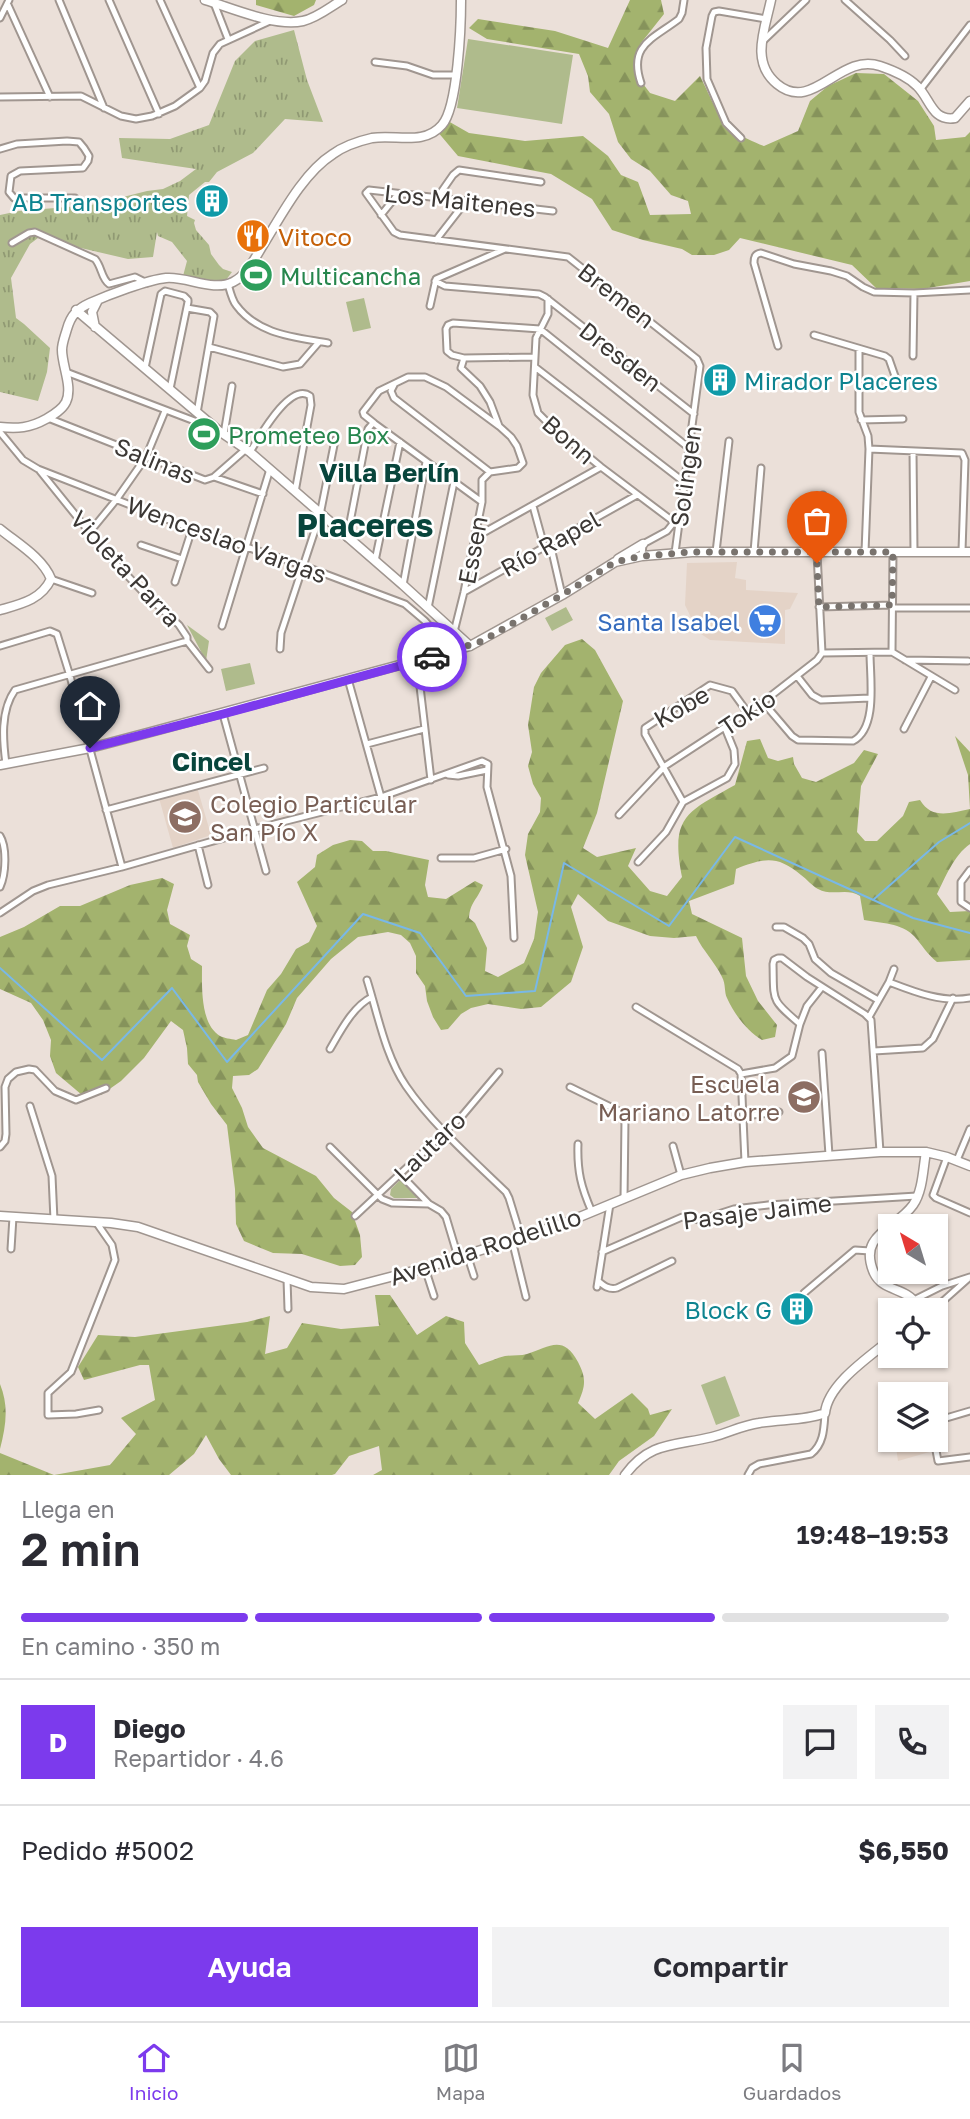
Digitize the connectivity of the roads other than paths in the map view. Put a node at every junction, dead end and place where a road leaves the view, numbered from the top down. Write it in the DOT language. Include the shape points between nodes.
graph roads {
  1 [pos="60,0"];
  2 [pos="109,0"];
  3 [pos="160,0"];
  4 [pos="205,0"];
  5 [pos="342,0"];
  6 [pos="461,0"];
  7 [pos="684,0"];
  8 [pos="771,0"];
  9 [pos="806,0"];
  10 [pos="845,0"];
  11 [pos="9,2"];
  12 [pos="214,3"];
  13 [pos="0,19"];
  14 [pos="766,19"];
  15 [pos="272,20"];
  16 [pos="970,25"];
  17 [pos="229,39"];
  18 [pos="761,43"];
  19 [pos="905,56"];
  20 [pos="375,61"];
  21 [pos="456,75"];
  22 [pos="640,83"];
  23 [pos="200,88"];
  24 [pos="920,90"];
  25 [pos="0,97"];
  26 [pos="50,97"];
  27 [pos="970,101"];
  28 [pos="104,108"];
  29 [pos="159,114"];
  30 [pos="741,138"];
  31 [pos="0,149"];
  32 [pos="541,182"];
  33 [pos="398,194"];
  34 [pos="75,198"];
  35 [pos="437,198"];
  36 [pos="467,200"];
  37 [pos="553,211"];
  38 [pos="381,215"];
  39 [pos="436,240"];
  40 [pos="12,243"];
  41 [pos="508,248"];
  42 [pos="435,281"];
  43 [pos="147,283"];
  44 [pos="228,285"];
  45 [pos="970,290"];
  46 [pos="914,293"];
  47 [pos="548,299"];
  48 [pos="98,300"];
  49 [pos="430,306"];
  50 [pos="558,306"];
  51 [pos="187,308"];
  52 [pos="76,310"];
  53 [pos="542,326"];
  54 [pos="95,327"];
  55 [pos="814,335"];
  56 [pos="319,342"];
  57 [pos="328,343"];
  58 [pos="778,346"];
  59 [pos="209,347"];
  60 [pos="859,349"];
  61 [pos="913,356"];
  62 [pos="535,357"];
  63 [pos="464,358"];
  64 [pos="697,359"];
  65 [pos="206,362"];
  66 [pos="215,363"];
  67 [pos="145,368"];
  68 [pos="535,368"];
  69 [pos="65,372"];
  70 [pos="896,379"];
  71 [pos="394,385"];
  72 [pos="232,386"];
  73 [pos="170,389"];
  74 [pos="165,411"];
  75 [pos="197,413"];
  76 [pos="694,414"];
  77 [pos="48,418"];
  78 [pos="902,419"];
  79 [pos="861,420"];
  80 [pos="374,423"];
  81 [pos="500,427"];
  82 [pos="0,429"];
  83 [pos="222,432"];
  84 [pos="335,440"];
  85 [pos="729,441"];
  86 [pos="400,442"];
  87 [pos="689,448"];
  88 [pos="869,449"];
  89 [pos="248,450"];
  90 [pos="914,451"];
  91 [pos="146,457"];
  92 [pos="426,462"];
  93 [pos="601,467"];
  94 [pos="761,468"];
  95 [pos="38,469"];
  96 [pos="270,469"];
  97 [pos="490,472"];
  98 [pos="214,477"];
  99 [pos="454,482"];
  100 [pos="684,482"];
  101 [pos="295,492"];
  102 [pos="263,494"];
  103 [pos="636,495"];
  104 [pos="823,495"];
  105 [pos="116,500"];
  106 [pos="482,502"];
  107 [pos="534,506"];
  108 [pos="320,514"];
  109 [pos="676,524"];
  110 [pos="0,529"];
  111 [pos="192,529"];
  112 [pos="667,531"];
  113 [pos="89,533"];
  114 [pos="347,538"];
  115 [pos="474,538"];
  116 [pos="676,539"];
  117 [pos="547,544"];
  118 [pos="643,544"];
  119 [pos="141,545"];
  120 [pos="247,547"];
  121 [pos="914,551"];
  122 [pos="966,551"];
  123 [pos="716,552"];
  124 [pos="754,552"];
  125 [pos="866,552"];
  126 [pos="893,552"];
  127 [pos="675,553"];
  128 [pos="820,553"];
  129 [pos="642,556"];
  130 [pos="182,559"];
  131 [pos="375,561"];
  132 [pos="615,562"];
  133 [pos="304,566"];
  134 [pos="51,579"];
  135 [pos="175,582"];
  136 [pos="403,585"];
  137 [pos="464,592"];
  138 [pos="92,593"];
  139 [pos="562,595"];
  140 [pos="892,606"];
  141 [pos="819,607"];
  142 [pos="428,608"];
  143 [pos="970,608"];
  144 [pos="0,610"];
  145 [pos="222,626"];
  146 [pos="454,632"];
  147 [pos="187,642"];
  148 [pos="0,646"];
  149 [pos="470,646"];
  150 [pos="280,649"];
  151 [pos="452,652"];
  152 [pos="892,652"];
  153 [pos="822,653"];
  154 [pos="870,653"];
  155 [pos="905,660"];
  156 [pos="416,661"];
  157 [pos="968,661"];
  158 [pos="209,669"];
  159 [pos="70,676"];
  160 [pos="797,676"];
  161 [pos="931,677"];
  162 [pos="348,679"];
  163 [pos="954,690"];
  164 [pos="0,696"];
  165 [pos="870,698"];
  166 [pos="9,701"];
  167 [pos="763,702"];
  168 [pos="748,713"];
  169 [pos="223,714"];
  170 [pos="2,722"];
  171 [pos="724,728"];
  172 [pos="424,729"];
  173 [pos="904,729"];
  174 [pos="367,744"];
  175 [pos="90,748"];
  176 [pos="3,765"];
  177 [pos="664,766"];
  178 [pos="264,768"];
  179 [pos="487,770"];
  180 [pos="239,774"];
  181 [pos="445,775"];
  182 [pos="431,779"];
  183 [pos="381,797"];
  184 [pos="683,802"];
  185 [pos="106,810"];
  186 [pos="619,815"];
  187 [pos="255,829"];
  188 [pos="0,836"];
  189 [pos="198,845"];
  190 [pos="506,849"];
  191 [pos="441,858"];
  192 [pos="638,862"];
  193 [pos="122,867"];
  194 [pos="970,870"];
  195 [pos="266,871"];
  196 [pos="208,885"];
  197 [pos="0,887"];
  198 [pos="970,908"];
  199 [pos="0,913"];
  200 [pos="776,927"];
  201 [pos="514,938"];
  202 [pos="894,969"];
  203 [pos="367,980"];
  204 [pos="889,982"];
  205 [pos="822,987"];
  206 [pos="372,998"];
  207 [pos="953,998"];
  208 [pos="970,998"];
  209 [pos="878,1000"];
  210 [pos="636,1007"];
  211 [pos="869,1017"];
  212 [pos="800,1024"];
  213 [pos="330,1049"];
  214 [pos="874,1051"];
  215 [pos="822,1053"];
  216 [pos="499,1072"];
  217 [pos="741,1074"];
  218 [pos="570,1087"];
  219 [pos="106,1088"];
  220 [pos="30,1106"];
  221 [pos="779,1112"];
  222 [pos="744,1116"];
  223 [pos="970,1129"];
  224 [pos="445,1132"];
  225 [pos="578,1144"];
  226 [pos="673,1146"];
  227 [pos="0,1147"];
  228 [pos="330,1147"];
  229 [pos="880,1152"];
  230 [pos="926,1152"];
  231 [pos="829,1155"];
  232 [pos="947,1157"];
  233 [pos="957,1160"];
  234 [pos="745,1162"];
  235 [pos="970,1166"];
  236 [pos="400,1174"];
  237 [pos="681,1175"];
  238 [pos="377,1195"];
  239 [pos="917,1196"];
  240 [pos="624,1199"];
  241 [pos="429,1204"];
  242 [pos="610,1205"];
  243 [pos="592,1212"];
  244 [pos="970,1213"];
  245 [pos="0,1216"];
  246 [pos="355,1216"];
  247 [pos="13,1217"];
  248 [pos="54,1220"];
  249 [pos="96,1222"];
  250 [pos="522,1237"];
  251 [pos="512,1240"];
  252 [pos="10,1249"];
  253 [pos="870,1251"];
  254 [pos="602,1252"];
  255 [pos="463,1255"];
  256 [pos="673,1261"];
  257 [pos="425,1268"];
  258 [pos="474,1276"];
  259 [pos="287,1279"];
  260 [pos="804,1293"];
  261 [pos="433,1296"];
  262 [pos="526,1297"];
  263 [pos="912,1298"];
  264 [pos="918,1298"];
  265 [pos="946,1298"];
  266 [pos="288,1308"];
  267 [pos="878,1350"];
  268 [pos="99,1410"];
  269 [pos="970,1411"];
  270 [pos="825,1413"];
  271 [pos="948,1417"];
  272 [pos="937,1452"];
  273 [pos="970,1457"];
  274 [pos="625,1475"];
  275 [pos="748,1475"];
  1 -- 28 [label="street"];
  2 -- 29 [label="street"];
  3 -- 23 [label="street"];
  4 -- 12 [label="street"];
  5 -- 15 [label="street" via="303,21"];
  6 -- 21 [label="street"];
  7 -- 22 [label="street" via="679,19 644,44 636,69"];
  8 -- 14 [label="street"];
  9 -- 18 [label="street"];
  10 -- 19 [label="street"];
  11 -- 13 [label="street"];
  11 -- 26 [label="street"];
  12 -- 15 [label="street"];
  12 -- 17 [label="street"];
  14 -- 18 [label="street"];
  14 -- 30 [label="street" via="714,12 706,48 706,79 726,123"];
  15 -- 17 [label="street"];
  16 -- 24 [label="street"];
  17 -- 23 [label="street" via="212,53"];
  18 -- 24 [label="street" via="764,69 781,88 792,92 814,89 846,68 867,63 890,70"];
  20 -- 21 [label="street" via="433,75"];
  21 -- 44 [label="street" via="449,113 442,125 418,138 359,142 326,159 302,184 248,269"];
  23 -- 29 [label="street"];
  24 -- 27 [label="street" via="933,111 944,118 954,118"];
  25 -- 26 [label="street"];
  26 -- 28 [label="street" via="81,96"];
  28 -- 29 [label="street" via="128,118"];
  31 -- 34 [label="street" via="79,142 89,156 83,168 20,171 9,182 14,198"];
  32 -- 35 [label="street" via="459,170"];
  33 -- 35 [label="street, Los Maitenes"];
  33 -- 38 [label="street"];
  33 -- 38 [label="street, Los Maitenes" via="367,191"];
  35 -- 36 [label="street, Los Maitenes"];
  36 -- 37 [label="street, Los Maitenes"];
  36 -- 39 [label="street"];
  38 -- 39 [label="street, Bremen" via="400,235"];
  39 -- 41 [label="street, Bremen"];
  40 -- 43 [label="street" via="35,232 95,259 109,284 135,277"];
  41 -- 42 [label="street"];
  41 -- 64 [label="street, Bremen" via="568,257"];
  42 -- 47 [label="street" via="445,286 539,294"];
  42 -- 49 [label="street"];
  43 -- 44 [label="street" via="169,278"];
  43 -- 48 [label="street"];
  44 -- 56 [label="street" via="236,305 256,323 275,334"];
  45 -- 46 [label="street"];
  46 -- 58 [label="street" via="874,292 847,276 757,254 754,263"];
  46 -- 61 [label="street"];
  47 -- 50 [label="street, Dresden"];
  47 -- 53 [label="street, Bonn"];
  48 -- 52 [label="street"];
  48 -- 54 [label="street" via="92,312"];
  50 -- 53 [label="street, Bonn"];
  50 -- 76 [label="street, Dresden"];
  51 -- 59 [label="street" via="214,314"];
  51 -- 67 [label="street" via="186,298 162,292"];
  51 -- 73 [label="street"];
  52 -- 54 [label="street"];
  52 -- 69 [label="street" via="63,345"];
  53 -- 62 [label="street, Bonn"];
  53 -- 63 [label="street" via="448,325 447,351"];
  53 -- 87 [label="street"];
  54 -- 67 [label="street"];
  55 -- 60 [label="street"];
  56 -- 57 [label="street"];
  56 -- 59 [label="street" via="300,365 283,367"];
  59 -- 65 [label="street"];
  60 -- 70 [label="street" via="889,359"];
  60 -- 79 [label="street"];
  62 -- 63 [label="street"];
  62 -- 68 [label="street, Bonn"];
  63 -- 81 [label="street" via="461,368 485,394"];
  64 -- 76 [label="street, Solingen"];
  65 -- 66 [label="street"];
  65 -- 75 [label="street"];
  67 -- 73 [label="street"];
  68 -- 93 [label="street, Bonn" via="533,396 538,413"];
  68 -- 100 [label="street"];
  69 -- 74 [label="street"];
  69 -- 77 [label="street" via="67,400"];
  71 -- 80 [label="street" via="376,393 363,412"];
  71 -- 81 [label="street" via="408,377 425,377"];
  71 -- 97 [label="street" via="394,398"];
  72 -- 83 [label="street"];
  73 -- 75 [label="street"];
  74 -- 83 [label="street"];
  74 -- 91 [label="street"];
  75 -- 83 [label="street"];
  76 -- 87 [label="street, Solingen"];
  77 -- 82 [label="street" via="29,427"];
  77 -- 91 [label="street, Salinas"];
  78 -- 79 [label="street"];
  79 -- 88 [label="street"];
  80 -- 86 [label="street"];
  80 -- 114 [label="street"];
  81 -- 97 [label="street" via="517,446 523,463"];
  82 -- 95 [label="street, Wenceslao Vargas" via="23,460"];
  83 -- 89 [label="street"];
  84 -- 108 [label="street"];
  85 -- 123 [label="street"];
  86 -- 92 [label="street"];
  86 -- 131 [label="street"];
  87 -- 100 [label="street, Solingen"];
  88 -- 90 [label="street"];
  88 -- 125 [label="street"];
  89 -- 96 [label="street"];
  89 -- 98 [label="street"];
  89 -- 101 [label="street" via="292,397 300,392 310,396"];
  90 -- 121 [label="street"];
  90 -- 122 [label="street" via="962,453"];
  91 -- 98 [label="street, Salinas" via="205,480"];
  91 -- 105 [label="street"];
  92 -- 99 [label="street"];
  92 -- 136 [label="street"];
  93 -- 103 [label="street, Bonn"];
  93 -- 107 [label="street"];
  94 -- 124 [label="street"];
  95 -- 105 [label="street, Wenceslao Vargas"];
  95 -- 113 [label="street, Violeta Parra"];
  96 -- 101 [label="street"];
  96 -- 102 [label="street"];
  97 -- 106 [label="street, Essen" via="482,480"];
  98 -- 102 [label="street, Salinas"];
  99 -- 106 [label="street"];
  99 -- 142 [label="street"];
  100 -- 109 [label="street, Solingen"];
  101 -- 108 [label="street"];
  102 -- 120 [label="street"];
  103 -- 109 [label="street, Bonn"];
  103 -- 117 [label="street, Río Rapel"];
  104 -- 128 [label="street"];
  105 -- 111 [label="street, Wenceslao Vargas"];
  105 -- 113 [label="street"];
  106 -- 115 [label="street, Essen"];
  107 -- 115 [label="street"];
  107 -- 117 [label="street"];
  108 -- 114 [label="street"];
  108 -- 133 [label="street"];
  109 -- 112 [label="street"];
  109 -- 116 [label="street, Solingen"];
  110 -- 134 [label="street" via="39,560"];
  111 -- 120 [label="street, Wenceslao Vargas"];
  111 -- 130 [label="street"];
  112 -- 116 [label="street"];
  112 -- 118 [label="street"];
  113 -- 147 [label="street, Violeta Parra" via="179,625"];
  114 -- 131 [label="street"];
  115 -- 137 [label="street, Essen"];
  116 -- 127 [label="street, Solingen"];
  117 -- 137 [label="street, Río Rapel"];
  117 -- 139 [label="street"];
  118 -- 129 [label="street"];
  118 -- 132 [label="street"];
  119 -- 130 [label="street"];
  120 -- 133 [label="street, Wenceslao Vargas"];
  120 -- 145 [label="street"];
  121 -- 122 [label="street"];
  121 -- 126 [label="street"];
  123 -- 124 [label="street"];
  123 -- 127 [label="street"];
  124 -- 128 [label="street"];
  125 -- 126 [label="street"];
  125 -- 128 [label="street"];
  126 -- 140 [label="street"];
  127 -- 129 [label="street"];
  128 -- 141 [label="street"];
  129 -- 132 [label="street"];
  130 -- 135 [label="street"];
  131 -- 136 [label="street"];
  132 -- 139 [label="street"];
  133 -- 150 [label="street"];
  133 -- 151 [label="street, Wenceslao Vargas" via="405,604"];
  134 -- 138 [label="street"];
  134 -- 144 [label="street" via="36,598"];
  136 -- 142 [label="street"];
  137 -- 146 [label="street, Essen"];
  139 -- 149 [label="street"];
  140 -- 141 [label="street"];
  140 -- 143 [label="street"];
  140 -- 152 [label="street"];
  141 -- 153 [label="street"];
  142 -- 146 [label="street"];
  146 -- 149 [label="street"];
  147 -- 158 [label="street, Violeta Parra"];
  147 -- 159 [label="street"];
  148 -- 159 [label="street" via="54,631"];
  149 -- 151 [label="street"];
  151 -- 156 [label="street"];
  152 -- 154 [label="street"];
  152 -- 155 [label="street"];
  153 -- 154 [label="street"];
  153 -- 160 [label="street, Tokio"];
  154 -- 165 [label="street"];
  155 -- 157 [label="street"];
  155 -- 161 [label="street"];
  156 -- 162 [label="street"];
  156 -- 172 [label="street"];
  159 -- 166 [label="street" via="18,688"];
  159 -- 175 [label="street"];
  160 -- 165 [label="street" via="821,700"];
  160 -- 167 [label="street, Tokio"];
  161 -- 163 [label="street"];
  161 -- 173 [label="street"];
  162 -- 169 [label="street"];
  162 -- 174 [label="street"];
  164 -- 166 [label="street"];
  165 -- 167 [label="street" via="869,719 853,741 798,740"];
  166 -- 170 [label="street"];
  167 -- 168 [label="street, Tokio"];
  168 -- 171 [label="street, Tokio"];
  168 -- 177 [label="street, Kobe" via="732,691 707,687 644,729"];
  169 -- 175 [label="street"];
  169 -- 180 [label="street"];
  170 -- 176 [label="street"];
  171 -- 177 [label="street, Tokio"];
  171 -- 184 [label="street" via="735,764 727,778"];
  172 -- 174 [label="street"];
  172 -- 182 [label="street"];
  174 -- 183 [label="street"];
  175 -- 176 [label="street"];
  175 -- 185 [label="street"];
  177 -- 184 [label="street, Kobe"];
  177 -- 186 [label="street, Tokio"];
  178 -- 180 [label="street"];
  179 -- 181 [label="street"];
  179 -- 181 [label="street" via="488,764 482,761"];
  179 -- 190 [label="street"];
  180 -- 185 [label="street"];
  180 -- 187 [label="street"];
  181 -- 182 [label="street"];
  182 -- 183 [label="street"];
  183 -- 187 [label="street"];
  184 -- 192 [label="street" via="666,832"];
  185 -- 193 [label="street"];
  187 -- 189 [label="street"];
  187 -- 195 [label="street"];
  188 -- 197 [label="street" via="4,845"];
  189 -- 193 [label="street"];
  189 -- 196 [label="street"];
  190 -- 191 [label="street" via="474,858"];
  190 -- 201 [label="street"];
  193 -- 199 [label="street" via="41,888"];
  194 -- 198 [label="street" via="961,882 961,902"];
  200 -- 209 [label="street" via="803,938 815,960"];
  202 -- 204 [label="street"];
  203 -- 206 [label="street"];
  204 -- 207 [label="street" via="928,996"];
  204 -- 209 [label="street"];
  205 -- 211 [label="street"];
  205 -- 212 [label="street"];
  205 -- 212 [label="street" via="780,957 774,960 774,997"];
  206 -- 213 [label="street" via="364,1001"];
  206 -- 224 [label="street" via="406,1086"];
  207 -- 208 [label="street"];
  207 -- 214 [label="street" via="933,1039 923,1048"];
  209 -- 211 [label="street"];
  210 -- 217 [label="street"];
  211 -- 214 [label="street"];
  212 -- 217 [label="street" via="789,1059 769,1070"];
  214 -- 229 [label="street"];
  215 -- 231 [label="street"];
  216 -- 224 [label="street, Lautaro"];
  217 -- 222 [label="street"];
  218 -- 240 [label="street" via="617,1110 625,1119"];
  219 -- 227 [label="street" via="76,1100 55,1090 35,1070 16,1072 5,1087 6,1135"];
  220 -- 248 [label="street" via="52,1176"];
  221 -- 222 [label="street"];
  222 -- 234 [label="street"];
  223 -- 233 [label="street"];
  224 -- 236 [label="street, Lautaro"];
  224 -- 250 [label="street" via="506,1192"];
  225 -- 243 [label="street" via="582,1191"];
  226 -- 237 [label="street"];
  228 -- 238 [label="street"];
  229 -- 230 [label="street, Avenida Rodelillo"];
  229 -- 231 [label="street, Avenida Rodelillo"];
  230 -- 232 [label="street, Avenida Rodelillo"];
  230 -- 239 [label="street"];
  231 -- 234 [label="street, Avenida Rodelillo"];
  232 -- 233 [label="street, Avenida Rodelillo"];
  232 -- 244 [label="street" via="933,1195"];
  233 -- 235 [label="street, Avenida Rodelillo"];
  234 -- 237 [label="street, Avenida Rodelillo"];
  236 -- 238 [label="street, Lautaro"];
  236 -- 241 [label="street"];
  237 -- 240 [label="street, Avenida Rodelillo"];
  238 -- 241 [label="street" via="392,1203"];
  238 -- 246 [label="street, Lautaro"];
  239 -- 253 [label="street" via="907,1212 872,1242"];
  239 -- 254 [label="street, Pasaje Jaime" via="768,1205 700,1220 682,1216"];
  240 -- 242 [label="street, Avenida Rodelillo"];
  241 -- 255 [label="street" via="446,1217"];
  242 -- 243 [label="street, Avenida Rodelillo"];
  242 -- 254 [label="street"];
  243 -- 250 [label="street, Avenida Rodelillo"];
  245 -- 247 [label="street, Avenida Rodelillo"];
  247 -- 248 [label="street, Avenida Rodelillo"];
  247 -- 252 [label="street"];
  248 -- 249 [label="street, Avenida Rodelillo"];
  249 -- 259 [label="street, Avenida Rodelillo" via="138,1227"];
  249 -- 268 [label="street" via="113,1245 115,1260 71,1372 48,1393 48,1415"];
  250 -- 251 [label="street, Avenida Rodelillo"];
  251 -- 255 [label="street, Avenida Rodelillo"];
  251 -- 262 [label="street"];
  253 -- 260 [label="street" via="855,1250"];
  253 -- 263 [label="street" via="878,1279"];
  254 -- 256 [label="street" via="597,1284 612,1290"];
  255 -- 257 [label="street, Avenida Rodelillo"];
  255 -- 258 [label="street"];
  257 -- 259 [label="street, Avenida Rodelillo" via="344,1289 319,1289"];
  257 -- 261 [label="street"];
  259 -- 266 [label="street"];
  264 -- 265 [label="street" via="970,1277"];
  267 -- 270 [label="street" via="835,1390"];
  269 -- 271 [label="street"];
  270 -- 274 [label="street" via="662,1446"];
  270 -- 275 [label="street" via="818,1449 759,1464"];
  272 -- 273 [label="street" via="938,1461"];
}
